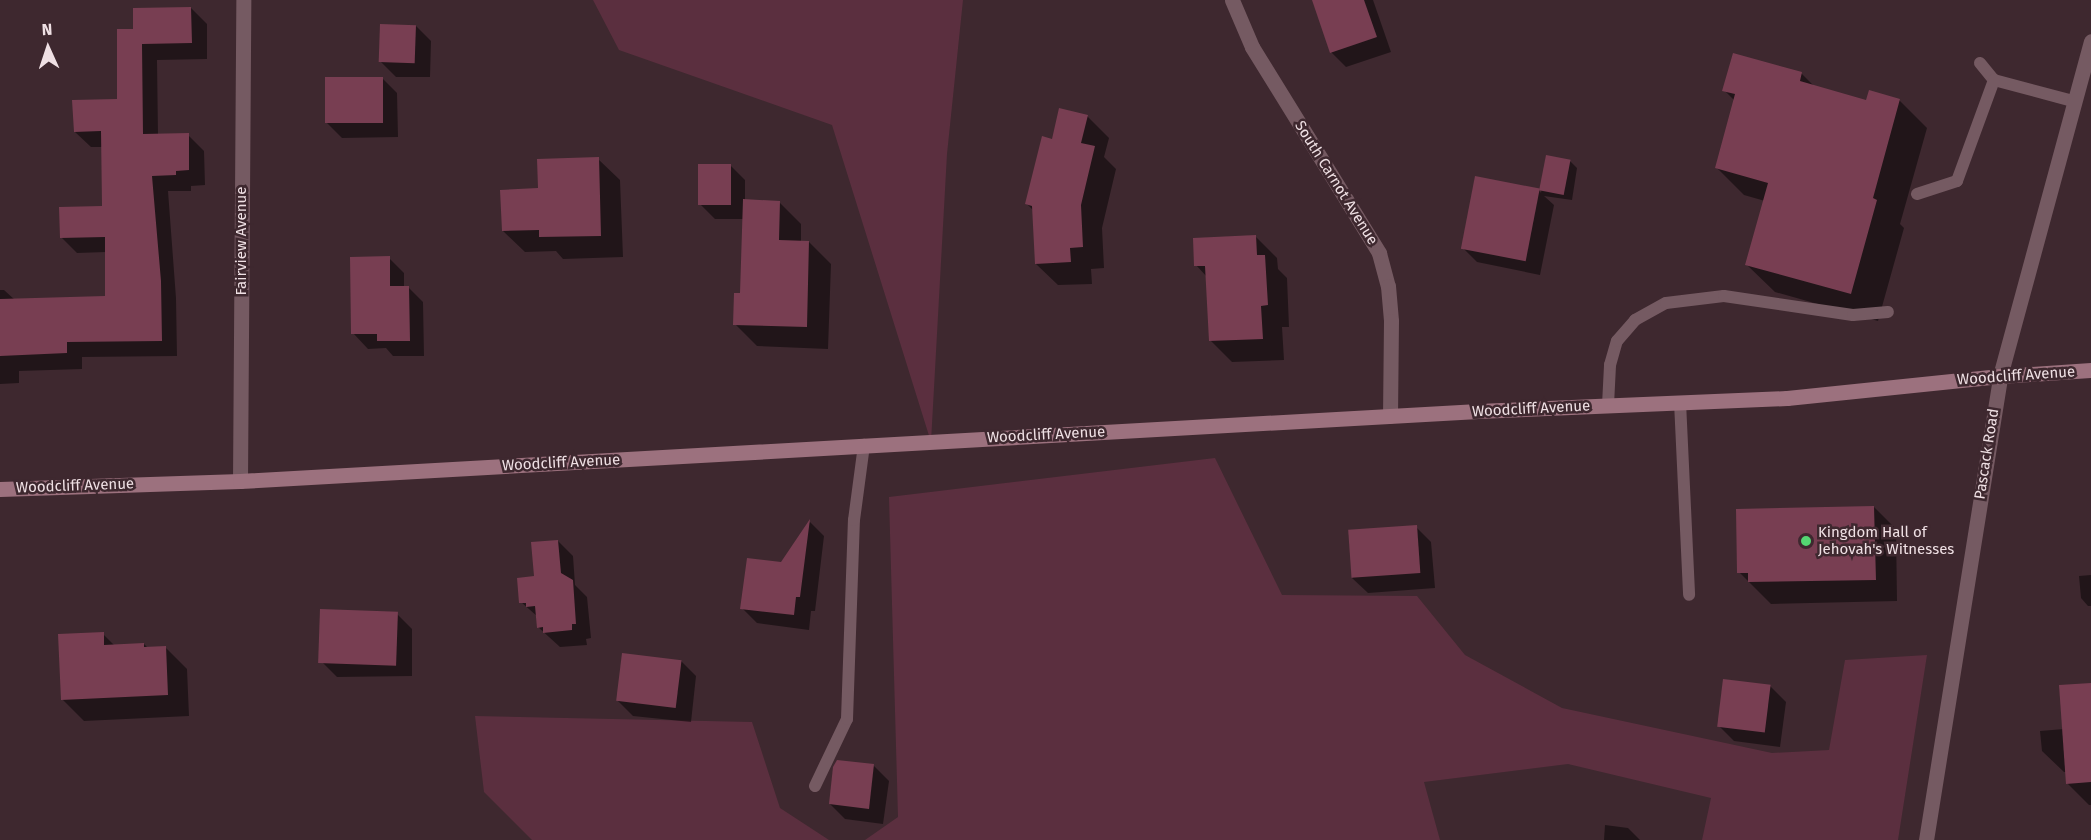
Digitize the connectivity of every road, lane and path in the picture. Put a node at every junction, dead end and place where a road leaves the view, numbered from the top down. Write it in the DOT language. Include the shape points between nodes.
graph roads {
  1 [pos="243,0"];
  2 [pos="1232,0"];
  3 [pos="2091,41"];
  4 [pos="1980,63"];
  5 [pos="1994,80"];
  6 [pos="2073,101"];
  7 [pos="1917,194"];
  8 [pos="1888,312"];
  9 [pos="2091,370"];
  10 [pos="2000,376"];
  11 [pos="1680,402"];
  12 [pos="1608,405"];
  13 [pos="1390,416"];
  14 [pos="864,445"];
  15 [pos="240,481"];
  16 [pos="0,489"];
  17 [pos="1689,595"];
  18 [pos="815,786"];
  19 [pos="1926,840"];
  1 -- 15 [label="street, Fairview Avenue"];
  2 -- 13 [label="street, South Carnot Avenue" via="1252,47 1379,253 1388,286 1391,321"];
  3 -- 6 [label="street, Pascack Road"];
  4 -- 5 [label="lane"];
  5 -- 6 [label="lane"];
  5 -- 7 [label="lane" via="1957,181"];
  6 -- 10 [label="street, Pascack Road"];
  8 -- 12 [label="lane" via="1853,315 1724,296 1666,303 1635,320 1617,341 1610,365"];
  9 -- 10 [label="main road, Woodcliff Avenue"];
  10 -- 11 [label="main road, Woodcliff Avenue" via="1787,398"];
  10 -- 19 [label="street, Pascack Road"];
  11 -- 12 [label="main road, Woodcliff Avenue"];
  11 -- 17 [label="lane"];
  12 -- 13 [label="main road, Woodcliff Avenue"];
  13 -- 14 [label="main road, Woodcliff Avenue"];
  14 -- 15 [label="main road, Woodcliff Avenue"];
  14 -- 18 [label="lane" via="854,520 847,719"];
  15 -- 16 [label="main road, Woodcliff Avenue"];
}
